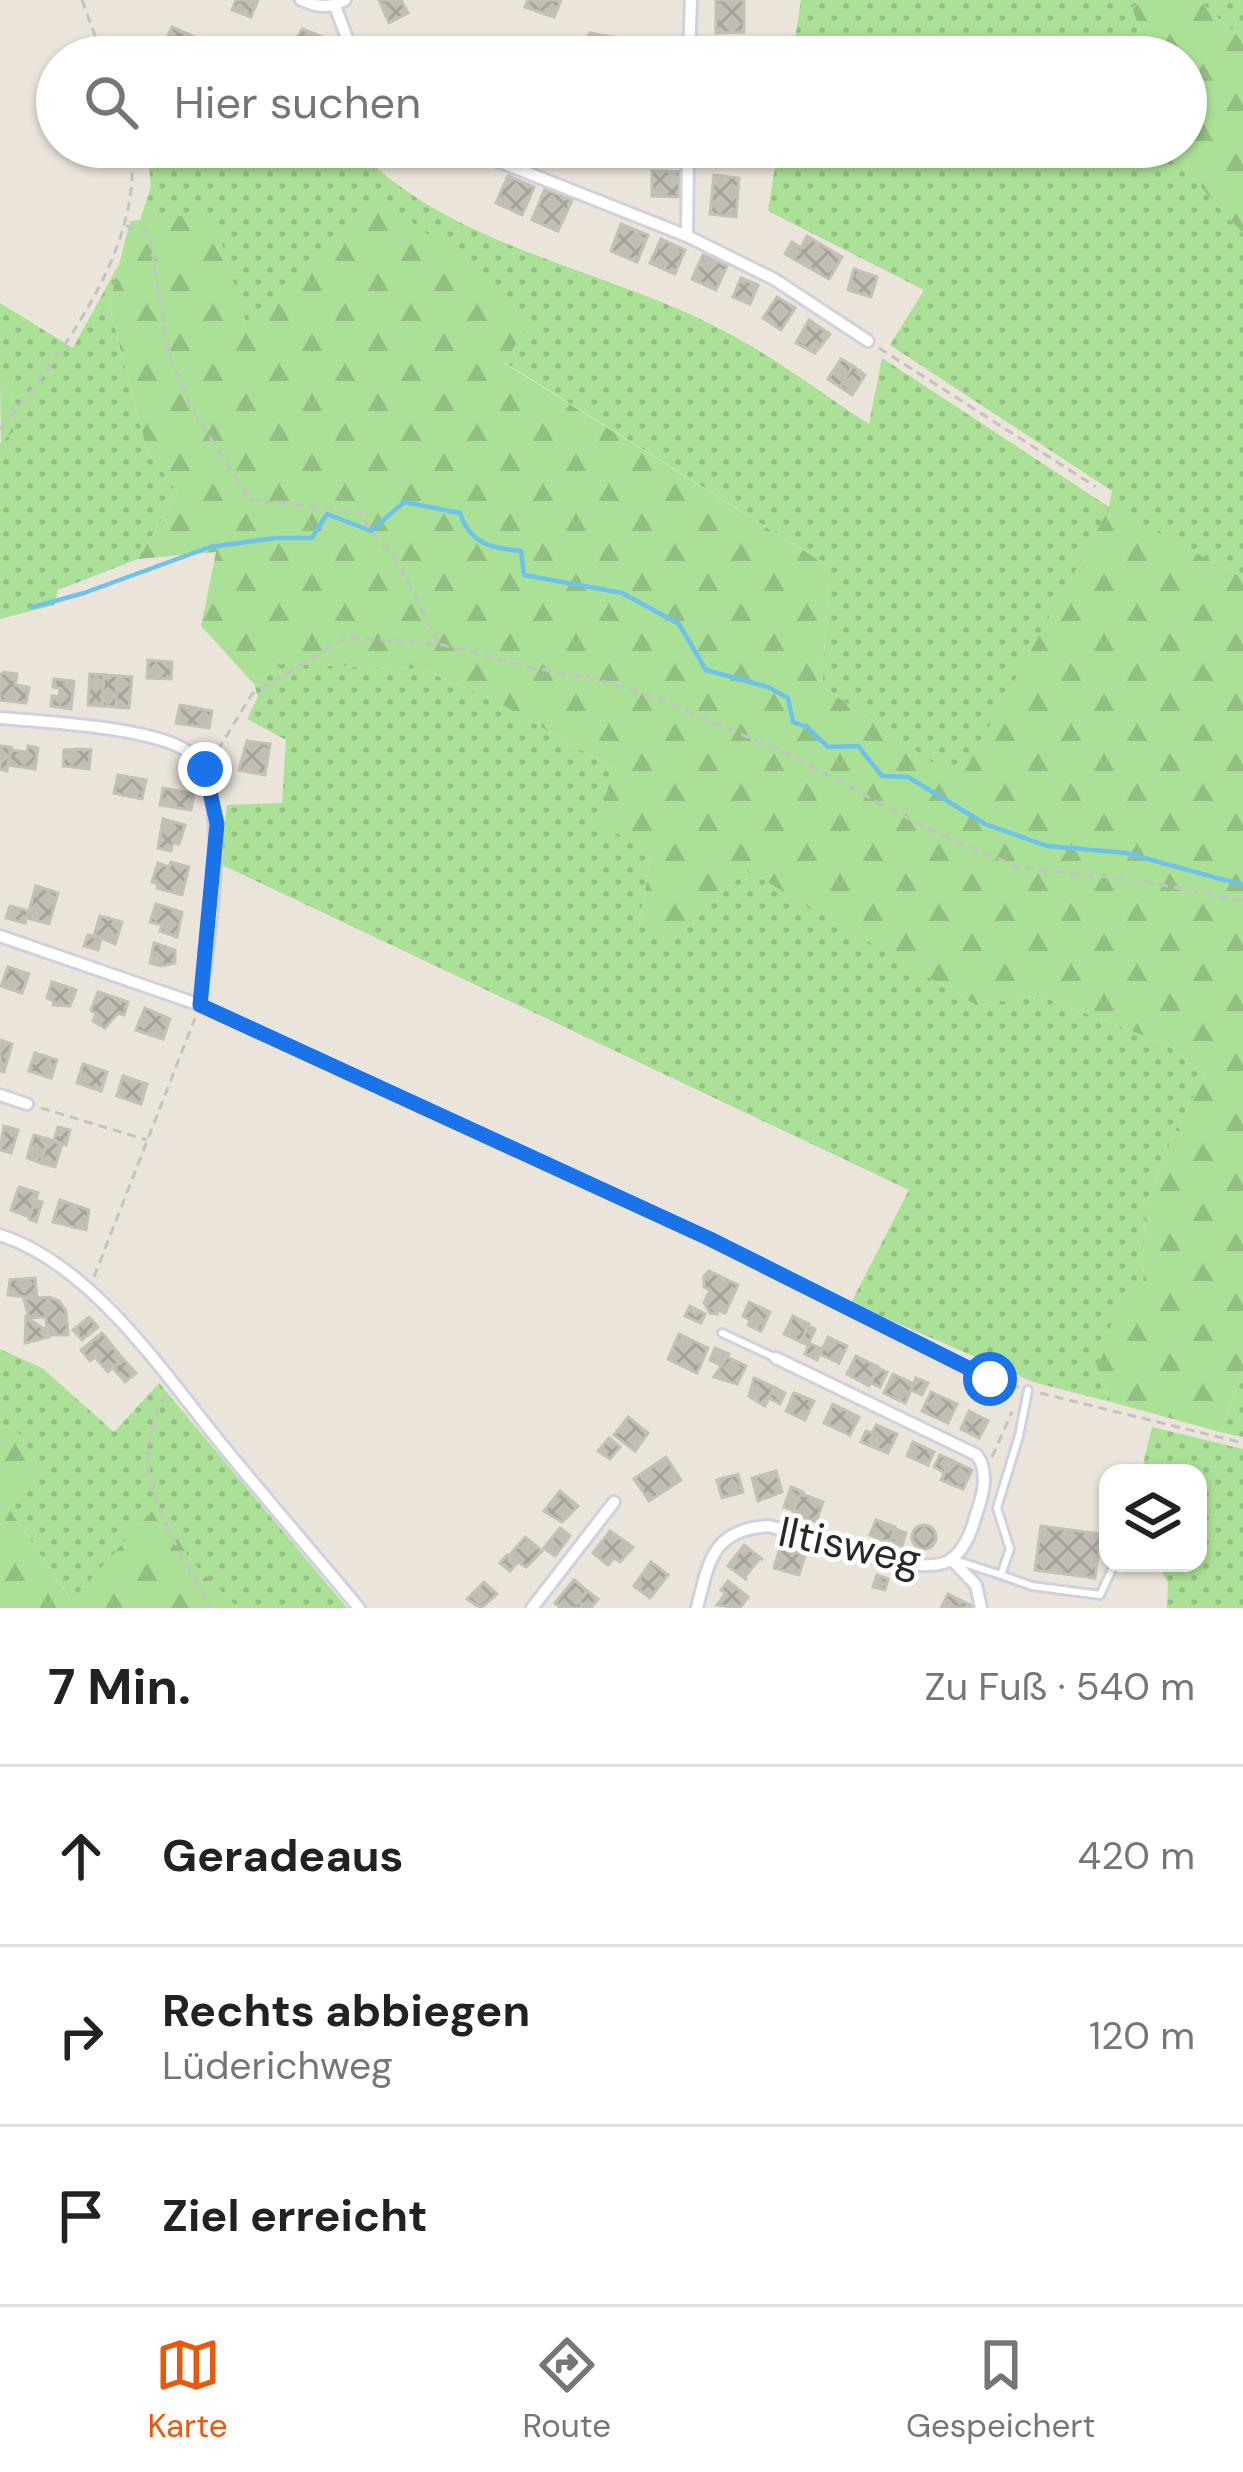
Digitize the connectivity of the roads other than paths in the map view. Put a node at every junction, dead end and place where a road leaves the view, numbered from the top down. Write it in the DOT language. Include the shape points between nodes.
graph roads {
  1 [pos="302,0"];
  2 [pos="691,0"];
  3 [pos="340,3"];
  4 [pos="349,36"];
  5 [pos="690,36"];
  6 [pos="515,168"];
  7 [pos="688,168"];
  8 [pos="687,236"];
  9 [pos="868,341"];
  10 [pos="0,718"];
  11 [pos="0,936"];
  12 [pos="0,1095"];
  13 [pos="27,1104"];
  14 [pos="0,1235"];
  15 [pos="722,1333"];
  16 [pos="776,1358"];
  17 [pos="1024,1389"];
  18 [pos="614,1502"];
  19 [pos="951,1559"];
  20 [pos="1111,1572"];
  21 [pos="1001,1575"];
  22 [pos="359,1608"];
  23 [pos="532,1608"];
  24 [pos="697,1608"];
  25 [pos="981,1608"];
  1 -- 3 [label="street"];
  2 -- 5 [label="street"];
  3 -- 4 [label="street"];
  6 -- 8 [label="street"];
  7 -- 8 [label="street"];
  8 -- 9 [label="street" via="774,279"];
  10 -- 11 [label="street" via="154,738 186,750 205,769 217,824 200,1005"];
  12 -- 13 [label="street"];
  14 -- 22 [label="street" via="52,1259 87,1289"];
  15 -- 16 [label="lane"];
  16 -- 19 [label="street, Iltisweg" via="977,1455 985,1480 976,1518"];
  17 -- 21 [label="lane" via="997,1508 1010,1549"];
  18 -- 23 [label="street"];
  19 -- 21 [label="lane"];
  19 -- 24 [label="street, Iltisweg" via="911,1566 769,1526 747,1527 731,1532 708,1563"];
  19 -- 25 [label="street" via="976,1586"];
  20 -- 21 [label="lane" via="1100,1595"];
}
